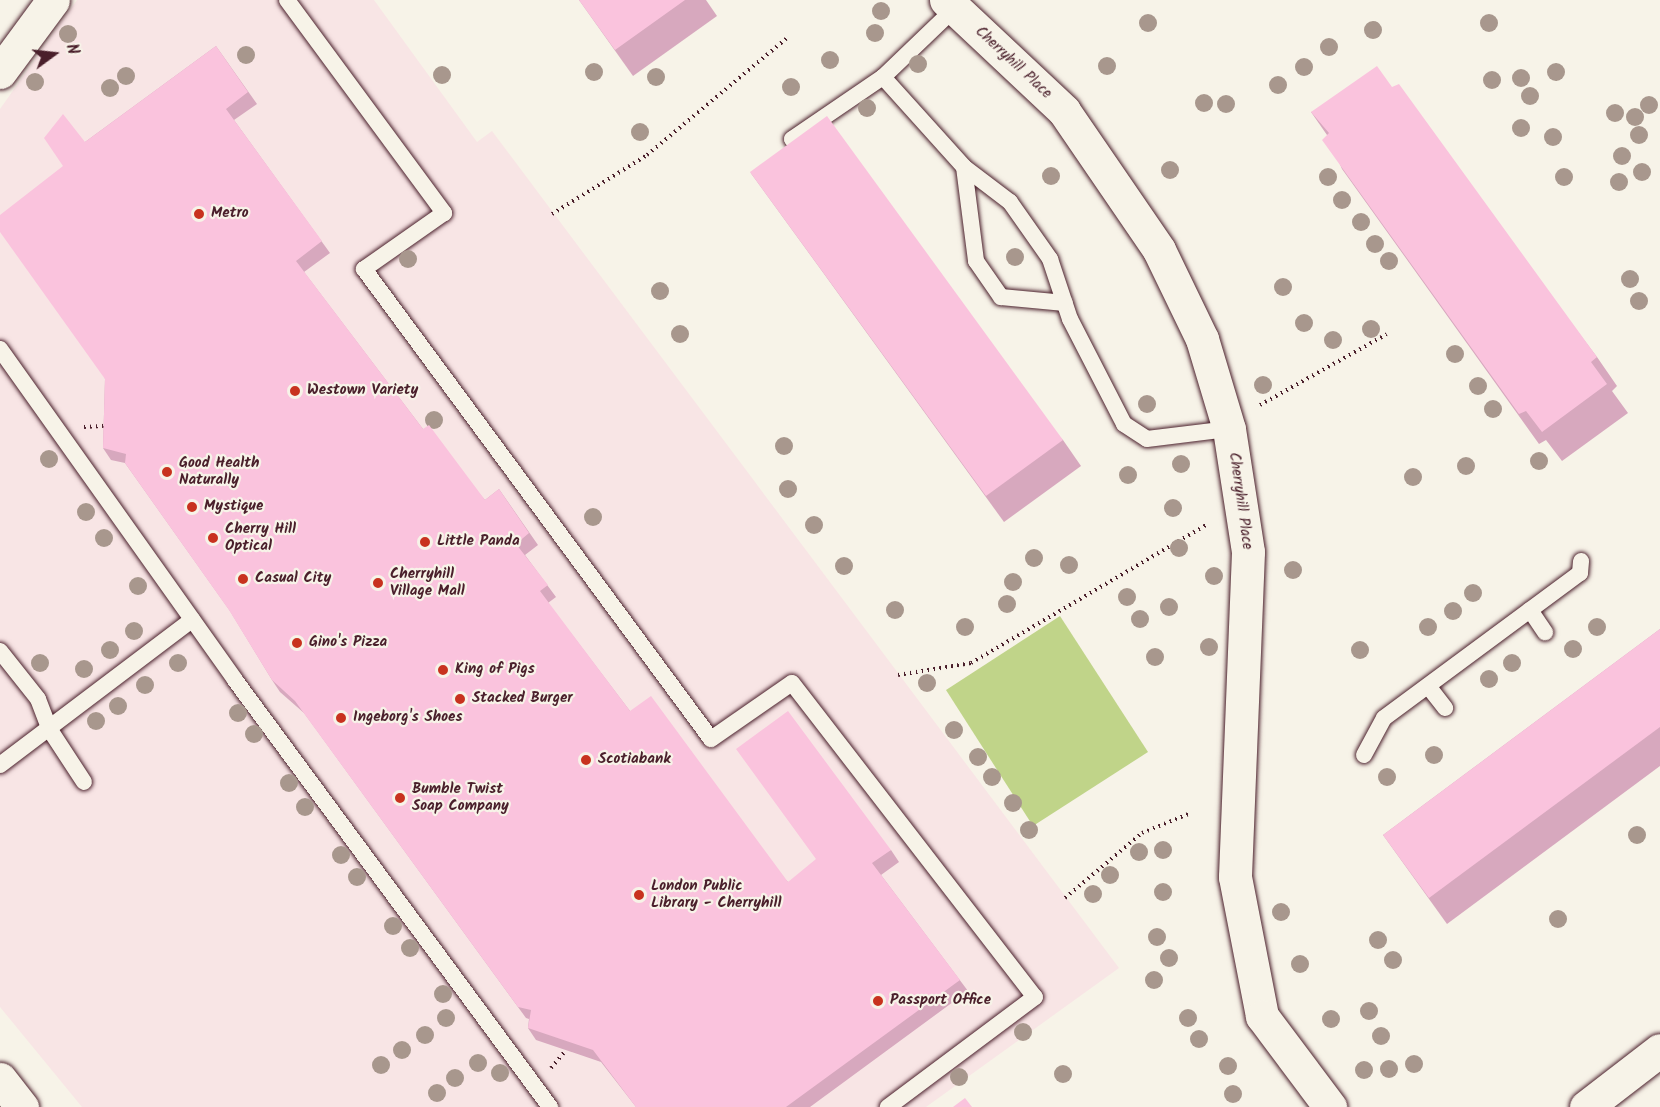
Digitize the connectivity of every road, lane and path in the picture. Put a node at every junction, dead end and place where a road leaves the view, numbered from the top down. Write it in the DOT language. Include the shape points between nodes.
graph roads {
  1 [pos="52,0"];
  2 [pos="287,0"];
  3 [pos="950,4"];
  4 [pos="788,37"];
  5 [pos="0,72"];
  6 [pos="883,77"];
  7 [pos="808,156"];
  8 [pos="964,168"];
  9 [pos="552,214"];
  10 [pos="1065,303"];
  11 [pos="1386,334"];
  12 [pos="0,349"];
  13 [pos="1260,405"];
  14 [pos="1228,429"];
  15 [pos="1208,524"];
  16 [pos="1581,561"];
  17 [pos="1530,610"];
  18 [pos="192,620"];
  19 [pos="1545,632"];
  20 [pos="0,651"];
  21 [pos="898,675"];
  22 [pos="1428,686"];
  23 [pos="1445,708"];
  24 [pos="50,730"];
  25 [pos="1364,755"];
  26 [pos="0,765"];
  27 [pos="84,782"];
  28 [pos="1191,813"];
  29 [pos="1065,898"];
  30 [pos="1660,1050"];
  31 [pos="0,1079"];
  32 [pos="22,1107"];
  33 [pos="550,1107"];
  34 [pos="888,1107"];
  35 [pos="1330,1107"];
  36 [pos="1586,1107"];
  1 -- 5 [label="street"];
  2 -- 34 [label="lane" via="444,213 364,269 711,739 792,682 1035,997"];
  3 -- 6 [label="lane"];
  3 -- 14 [label="street, Cherryhill Place" via="1064,111 1159,250 1202,339"];
  4 -- 9 [label="path" via="647,155"];
  6 -- 7 [label="lane" via="792,139"];
  6 -- 8 [label="lane"];
  8 -- 10 [label="lane" via="1010,202 1050,260"];
  8 -- 10 [label="lane" via="976,261 1001,297"];
  10 -- 14 [label="lane" via="1124,424 1147,439"];
  11 -- 13 [label="path"];
  12 -- 18 [label="lane"];
  14 -- 35 [label="street, Cherryhill Place" via="1248,552 1235,877 1262,1016"];
  15 -- 21 [label="path" via="971,663"];
  16 -- 17 [label="lane" via="1580,573"];
  17 -- 19 [label="lane"];
  17 -- 22 [label="lane"];
  18 -- 24 [label="lane"];
  18 -- 33 [label="lane"];
  20 -- 24 [label="lane" via="38,699"];
  22 -- 23 [label="lane"];
  22 -- 25 [label="lane" via="1384,718"];
  24 -- 26 [label="lane"];
  24 -- 27 [label="lane"];
  28 -- 29 [label="path" via="1142,833"];
  30 -- 36 [label="street"];
  31 -- 32 [label="street"];
}
